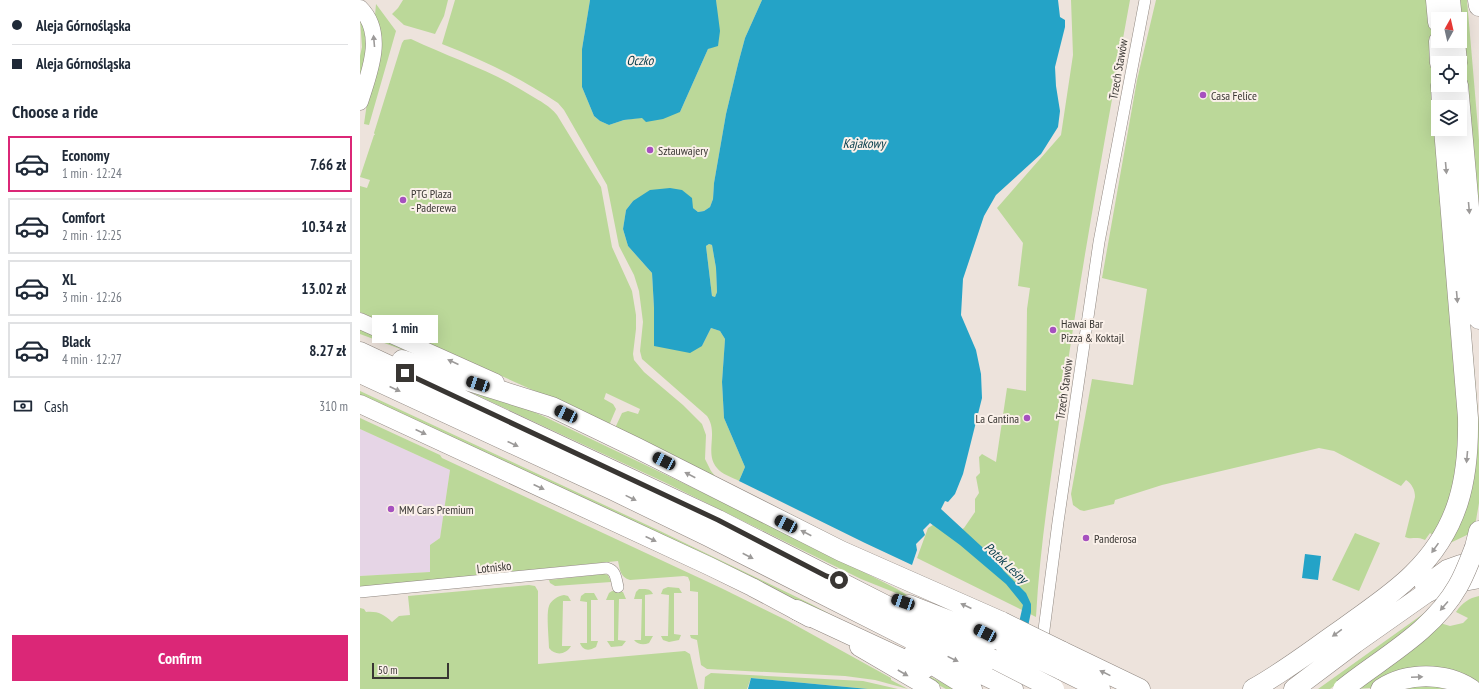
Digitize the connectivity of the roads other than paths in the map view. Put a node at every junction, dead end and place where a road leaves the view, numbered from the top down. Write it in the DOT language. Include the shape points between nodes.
graph roads {
  1 [pos="365,0"];
  2 [pos="1145,0"];
  3 [pos="1436,0"];
  4 [pos="1450,0"];
  5 [pos="1478,0"];
  6 [pos="1479,6"];
  7 [pos="360,7"];
  8 [pos="1437,12"];
  9 [pos="1451,12"];
  10 [pos="1459,92"];
  11 [pos="360,102"];
  12 [pos="1445,136"];
  13 [pos="1479,319"];
  14 [pos="360,321"];
  15 [pos="360,346"];
  16 [pos="360,352"];
  17 [pos="360,373"];
  18 [pos="360,404"];
  19 [pos="552,407"];
  20 [pos="1478,547"];
  21 [pos="826,576"];
  22 [pos="1479,578"];
  23 [pos="805,586"];
  24 [pos="618,587"];
  25 [pos="360,592"];
  26 [pos="797,610"];
  27 [pos="1395,614"];
  28 [pos="1000,631"];
  29 [pos="1060,660"];
  30 [pos="931,689"];
  31 [pos="966,689"];
  32 [pos="972,689"];
  33 [pos="1014,689"];
  34 [pos="1035,689"];
  35 [pos="1054,689"];
  36 [pos="1100,689"];
  37 [pos="1140,689"];
  38 [pos="1252,689"];
  39 [pos="1294,689"];
  40 [pos="1343,689"];
  41 [pos="1381,689"];
  42 [pos="1471,689"];
  1 -- 7 [label="street"];
  2 -- 34 [label="street, Trzech Stawów" via="1099,242"];
  3 -- 8 [label="highway"];
  4 -- 9 [label="highway"];
  5 -- 6 [label="highway"];
  11 -- 7 [label="street, one-way" via="375,43 368,19"];
  10 -- 13 [label="highway, one-way"];
  12 -- 38 [label="highway, one-way" via="1468,418 1467,460 1460,497 1446,530 1427,559 1413,574 1338,632 1279,674"];
  19 -- 14 [label="street, one-way"];
  15 -- 19 [label="highway"];
  16 -- 21 [label="highway" via="718,520"];
  17 -- 23 [label="highway, one-way" via="613,490"];
  18 -- 26 [label="main road, one-way" via="709,566"];
  28 -- 19 [label="highway, one-way"];
  20 -- 27 [label="highway" via="1461,565 1447,570 1412,594"];
  20 -- 40 [label="highway, one-way, bridge" via="1458,587 1436,615 1418,633"];
  21 -- 28 [label="highway"];
  21 -- 35 [label="highway, bridge"];
  22 -- 27 [label="highway" via="1442,585"];
  23 -- 32 [label="highway"];
  23 -- 33 [label="highway, one-way"];
  24 -- 25 [label="street, Lotnisko" via="614,572 607,568"];
  26 -- 30 [label="main road, one-way"];
  26 -- 31 [label="highway"];
  27 -- 39 [label="highway"];
  28 -- 29 [label="highway, bridge"];
  29 -- 36 [label="highway"];
  37 -- 29 [label="highway, one-way"];
  41 -- 42 [label="highway, one-way" via="1400,679 1429,676 1442,677"];
}
